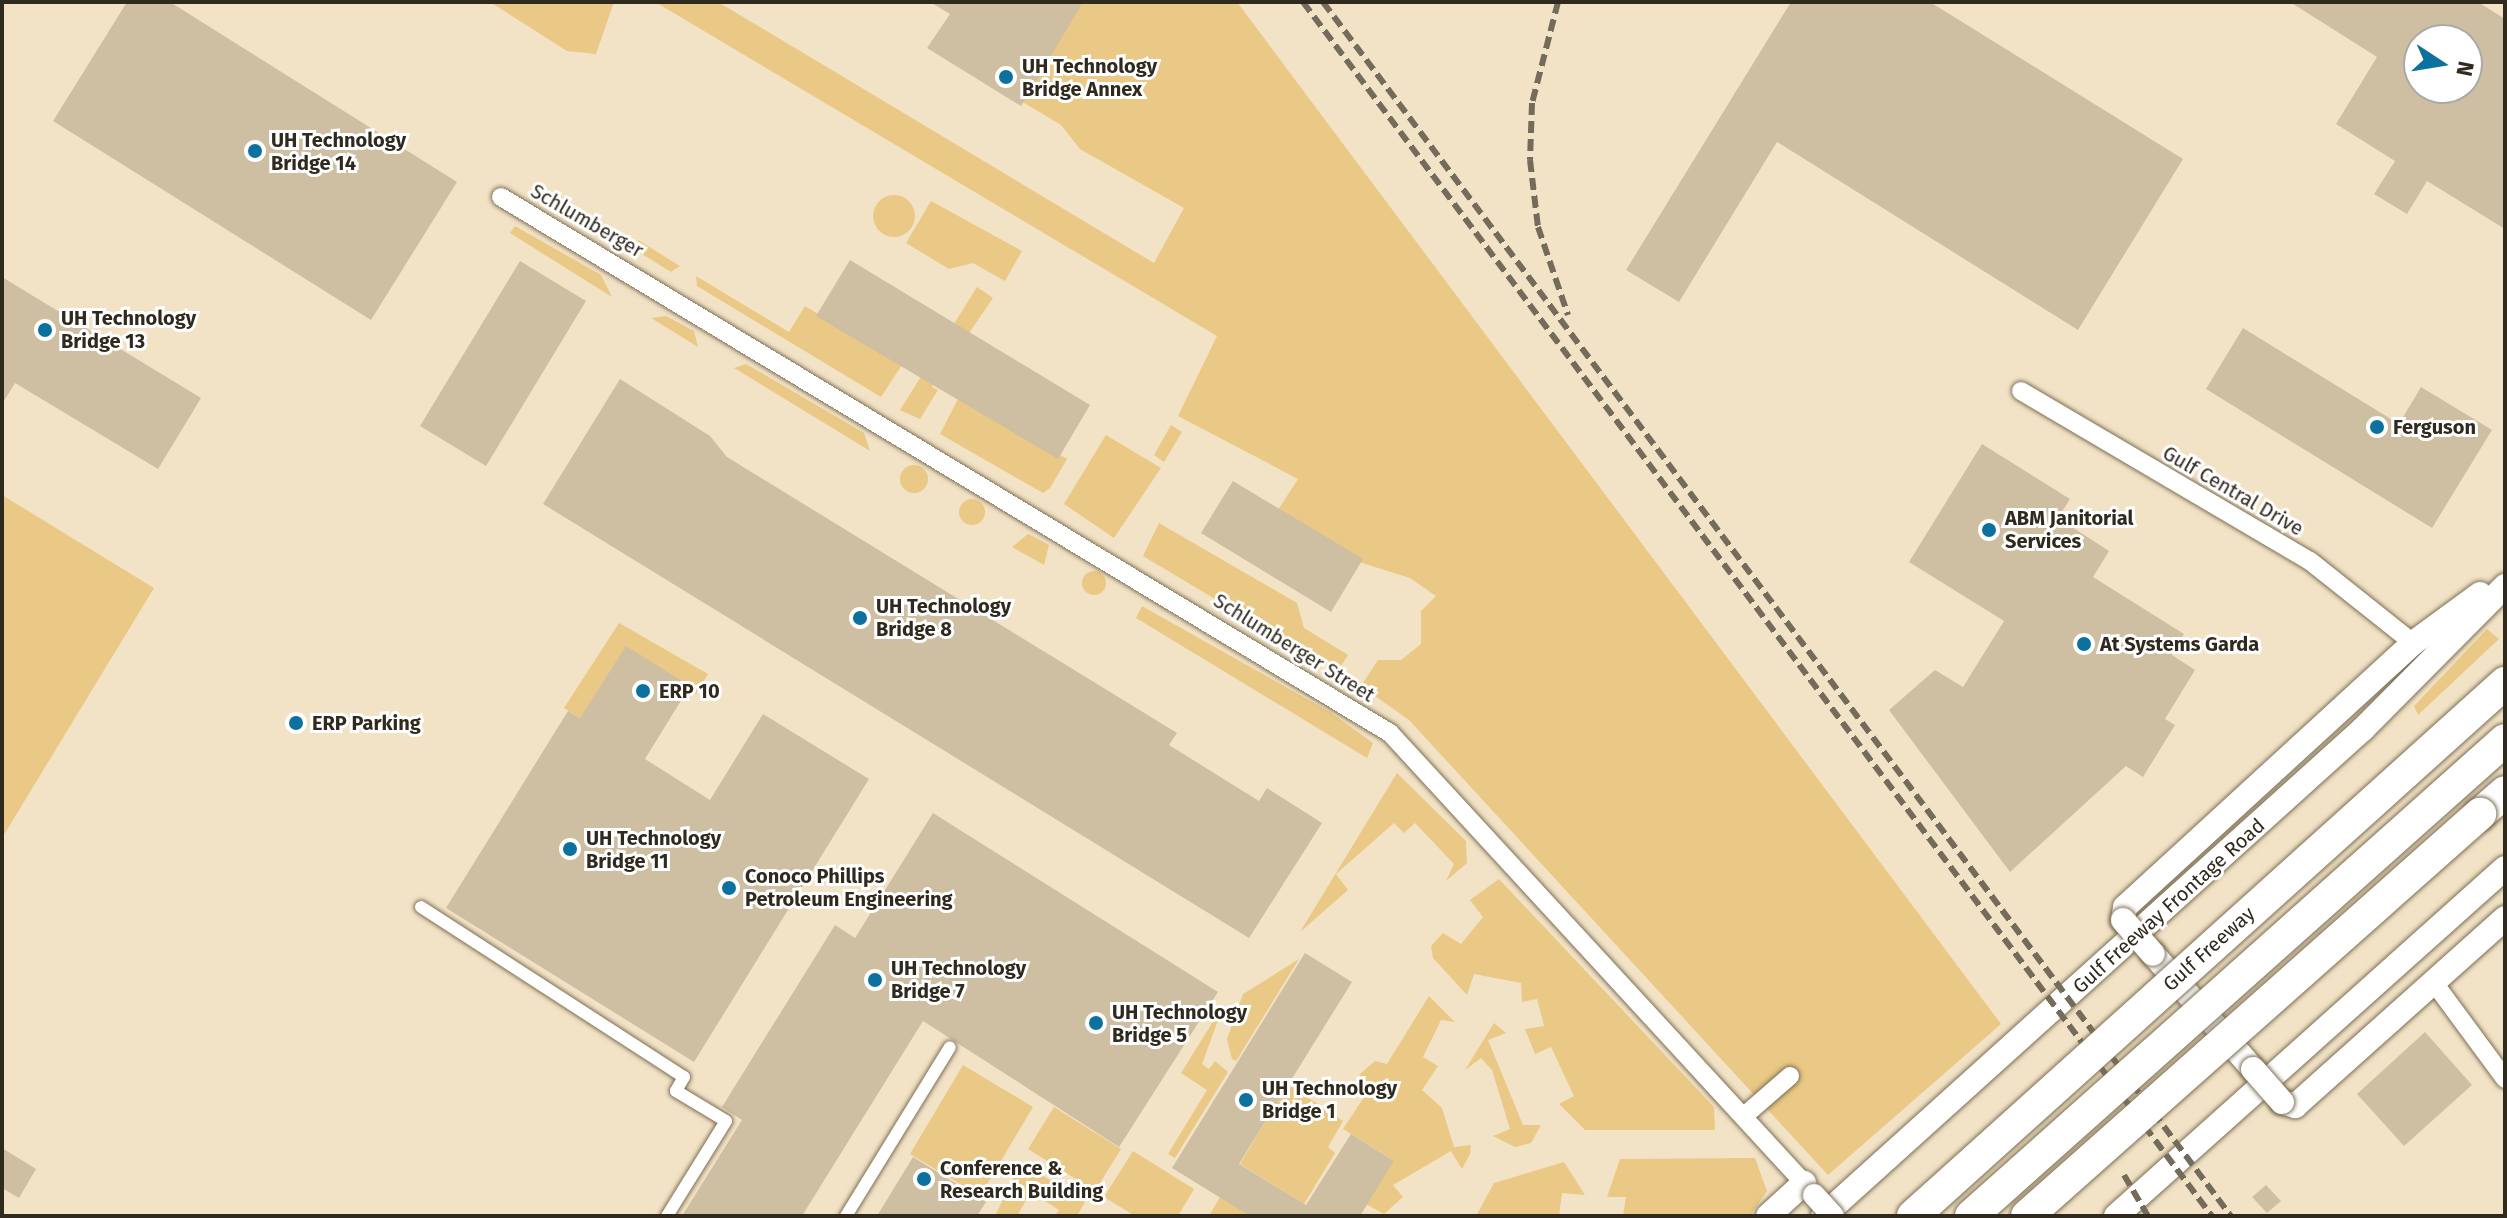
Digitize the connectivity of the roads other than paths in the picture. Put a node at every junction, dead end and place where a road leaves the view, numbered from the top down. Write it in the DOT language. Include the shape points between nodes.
graph roads {
  1 [pos="501,197"];
  2 [pos="651,284"];
  3 [pos="2021,391"];
  4 [pos="2505,576"];
  5 [pos="2505,586"];
  6 [pos="2413,643"];
  7 [pos="2505,683"];
  8 [pos="2505,740"];
  9 [pos="2505,792"];
  10 [pos="2505,868"];
  11 [pos="421,907"];
  12 [pos="2505,918"];
  13 [pos="2435,984"];
  14 [pos="950,1047"];
  15 [pos="1790,1076"];
  16 [pos="2505,1079"];
  17 [pos="1744,1116"];
  18 [pos="1813,1198"];
  19 [pos="667,1216"];
  20 [pos="846,1216"];
  21 [pos="1768,1216"];
  22 [pos="1833,1216"];
  23 [pos="1913,1216"];
  24 [pos="1971,1216"];
  25 [pos="2027,1216"];
  26 [pos="2116,1216"];
  1 -- 2 [label="street, Schlumberger"];
  2 -- 17 [label="street, Schlumberger Street" via="1390,733"];
  3 -- 6 [label="street, Gulf Central Drive" via="2310,561"];
  4 -- 6 [label="main road"];
  5 -- 18 [label="main road, Gulf Freeway Frontage Road" via="2363,729"];
  6 -- 13 [label="main road, bridge" via="2125,907 2123,920 2282,1102 2295,1106"];
  7 -- 23 [label="highway, Gulf Freeway, bridge"];
  8 -- 24 [label="highway, Gulf Freeway, bridge"];
  9 -- 25 [label="highway, bridge"];
  10 -- 26 [label="main road"];
  11 -- 19 [label="street" via="684,1077 676,1091 726,1121"];
  12 -- 13 [label="main road"];
  13 -- 16 [label="street"];
  14 -- 20 [label="street"];
  15 -- 17 [label="street"];
  17 -- 18 [label="street, Schlumberger Street"];
  18 -- 21 [label="main road, Gulf Freeway Frontage Road"];
  18 -- 22 [label="street, bridge"];
}
